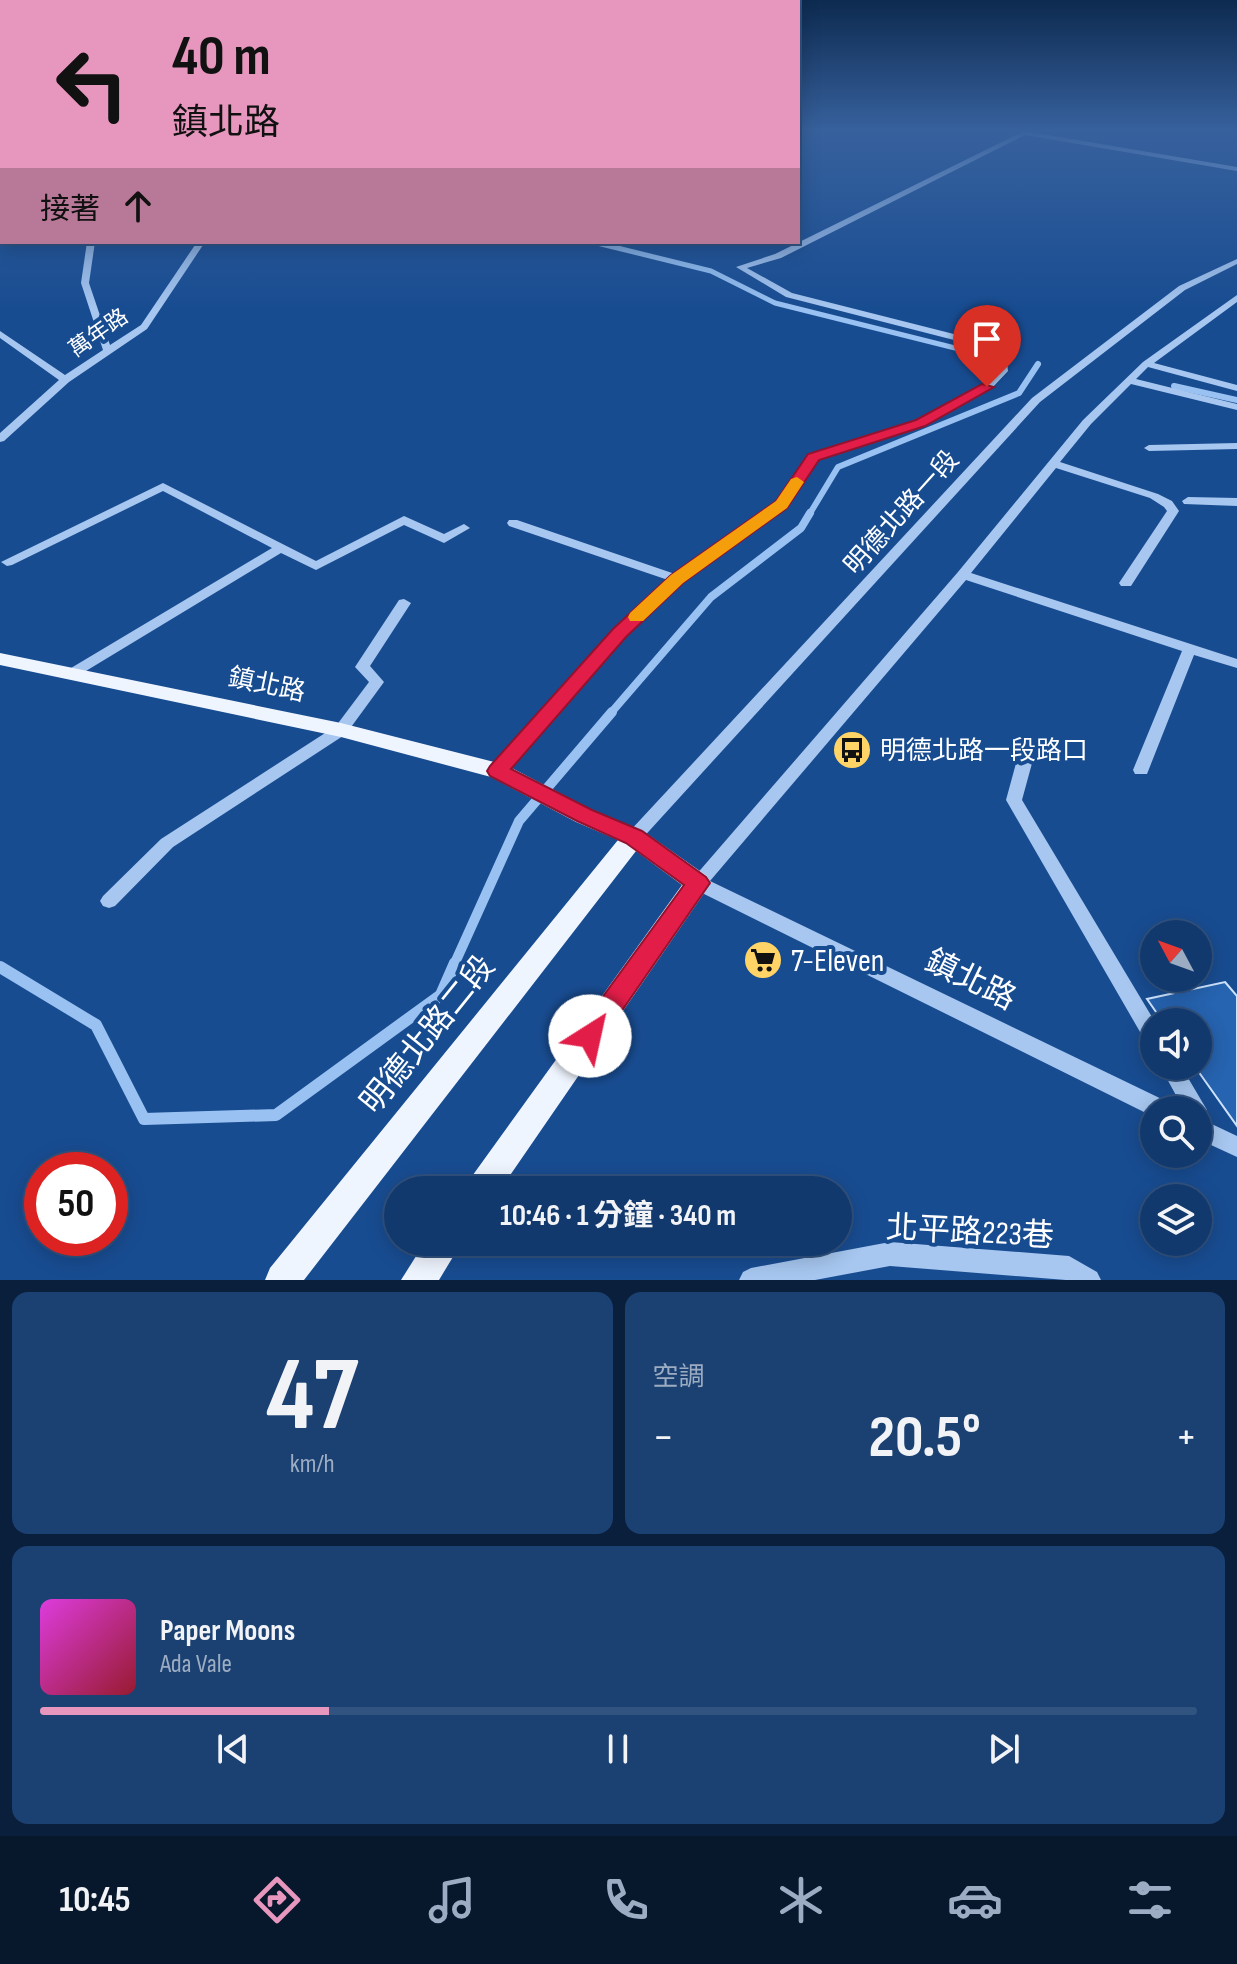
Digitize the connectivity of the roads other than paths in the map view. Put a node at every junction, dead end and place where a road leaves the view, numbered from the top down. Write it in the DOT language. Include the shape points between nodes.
graph roads {
  1 [pos="908,191"];
  2 [pos="91,244"];
  3 [pos="200,244"];
  4 [pos="1237,261"];
  5 [pos="1237,298"];
  6 [pos="0,334"];
  7 [pos="108,352"];
  8 [pos="1146,364"];
  9 [pos="65,380"];
  10 [pos="1128,380"];
  11 [pos="1237,388"];
  12 [pos="1237,407"];
  13 [pos="0,439"];
  14 [pos="1237,446"];
  15 [pos="1149,448"];
  16 [pos="1052,463"];
  17 [pos="1188,501"];
  18 [pos="1237,502"];
  19 [pos="513,523"];
  20 [pos="464,528"];
  21 [pos="280,548"];
  22 [pos="7,562"];
  23 [pos="963,575"];
  24 [pos="677,579"];
  25 [pos="1126,583"];
  26 [pos="404,603"];
  27 [pos="1190,648"];
  28 [pos="0,659"];
  29 [pos="1237,664"];
  30 [pos="71,674"];
  31 [pos="341,730"];
  32 [pos="1026,756"];
  33 [pos="1141,770"];
  34 [pos="508,777"];
  35 [pos="634,837"];
  36 [pos="698,883"];
  37 [pos="109,901"];
  38 [pos="1140,1014"];
  39 [pos="1140,1099"];
  40 [pos="1212,1135"];
  41 [pos="1237,1147"];
  42 [pos="491,1176"];
  43 [pos="435,1256"];
  44 [pos="282,1280"];
  45 [pos="418,1280"];
  46 [pos="751,1280"];
  47 [pos="1089,1280"];
  1 -- 24 [label="street" via="778,256 740,267 789,295 1002,349 1003,371 987,387 921,423 813,457 782,504"];
  2 -- 7 [label="street" via="85,283"];
  3 -- 7 [label="street, 萬年路" via="144,327"];
  4 -- 35 [label="street, 明德北路一段" via="1182,288 1036,400"];
  5 -- 8 [label="street"];
  6 -- 9 [label="street"];
  7 -- 9 [label="street, 萬年路"];
  8 -- 10 [label="street"];
  8 -- 11 [label="street"];
  9 -- 13 [label="street, 萬年路"];
  10 -- 12 [label="street"];
  10 -- 16 [label="street"];
  14 -- 15 [label="street"];
  16 -- 23 [label="street"];
  16 -- 25 [label="street" via="1154,496 1173,511"];
  17 -- 18 [label="street"];
  19 -- 24 [label="street"];
  20 -- 21 [label="street" via="444,539 404,520 316,566"];
  21 -- 22 [label="street" via="163,486"];
  21 -- 30 [label="street"];
  23 -- 27 [label="street"];
  23 -- 36 [label="street"];
  24 -- 34 [label="street" via="619,633"];
  26 -- 31 [label="street" via="362,667 377,682"];
  27 -- 29 [label="street"];
  27 -- 33 [label="street"];
  28 -- 30 [label="main road, 鎮北路"];
  30 -- 31 [label="main road, 鎮北路"];
  31 -- 34 [label="main road, 鎮北路"];
  31 -- 37 [label="street" via="167,843"];
  32 -- 38 [label="street" via="1014,800"];
  34 -- 35 [label="main road, 鎮北路"];
  35 -- 36 [label="main road, 鎮北路"];
  35 -- 44 [label="main road, 明德北路二段"];
  36 -- 39 [label="street, 鎮北路"];
  36 -- 42 [label="main road"];
  40 -- 41 [label="street"];
  43 -- 45 [label="main road"];
  46 -- 47 [label="street, 北平路223巷" via="890,1254 1069,1268"];
}
